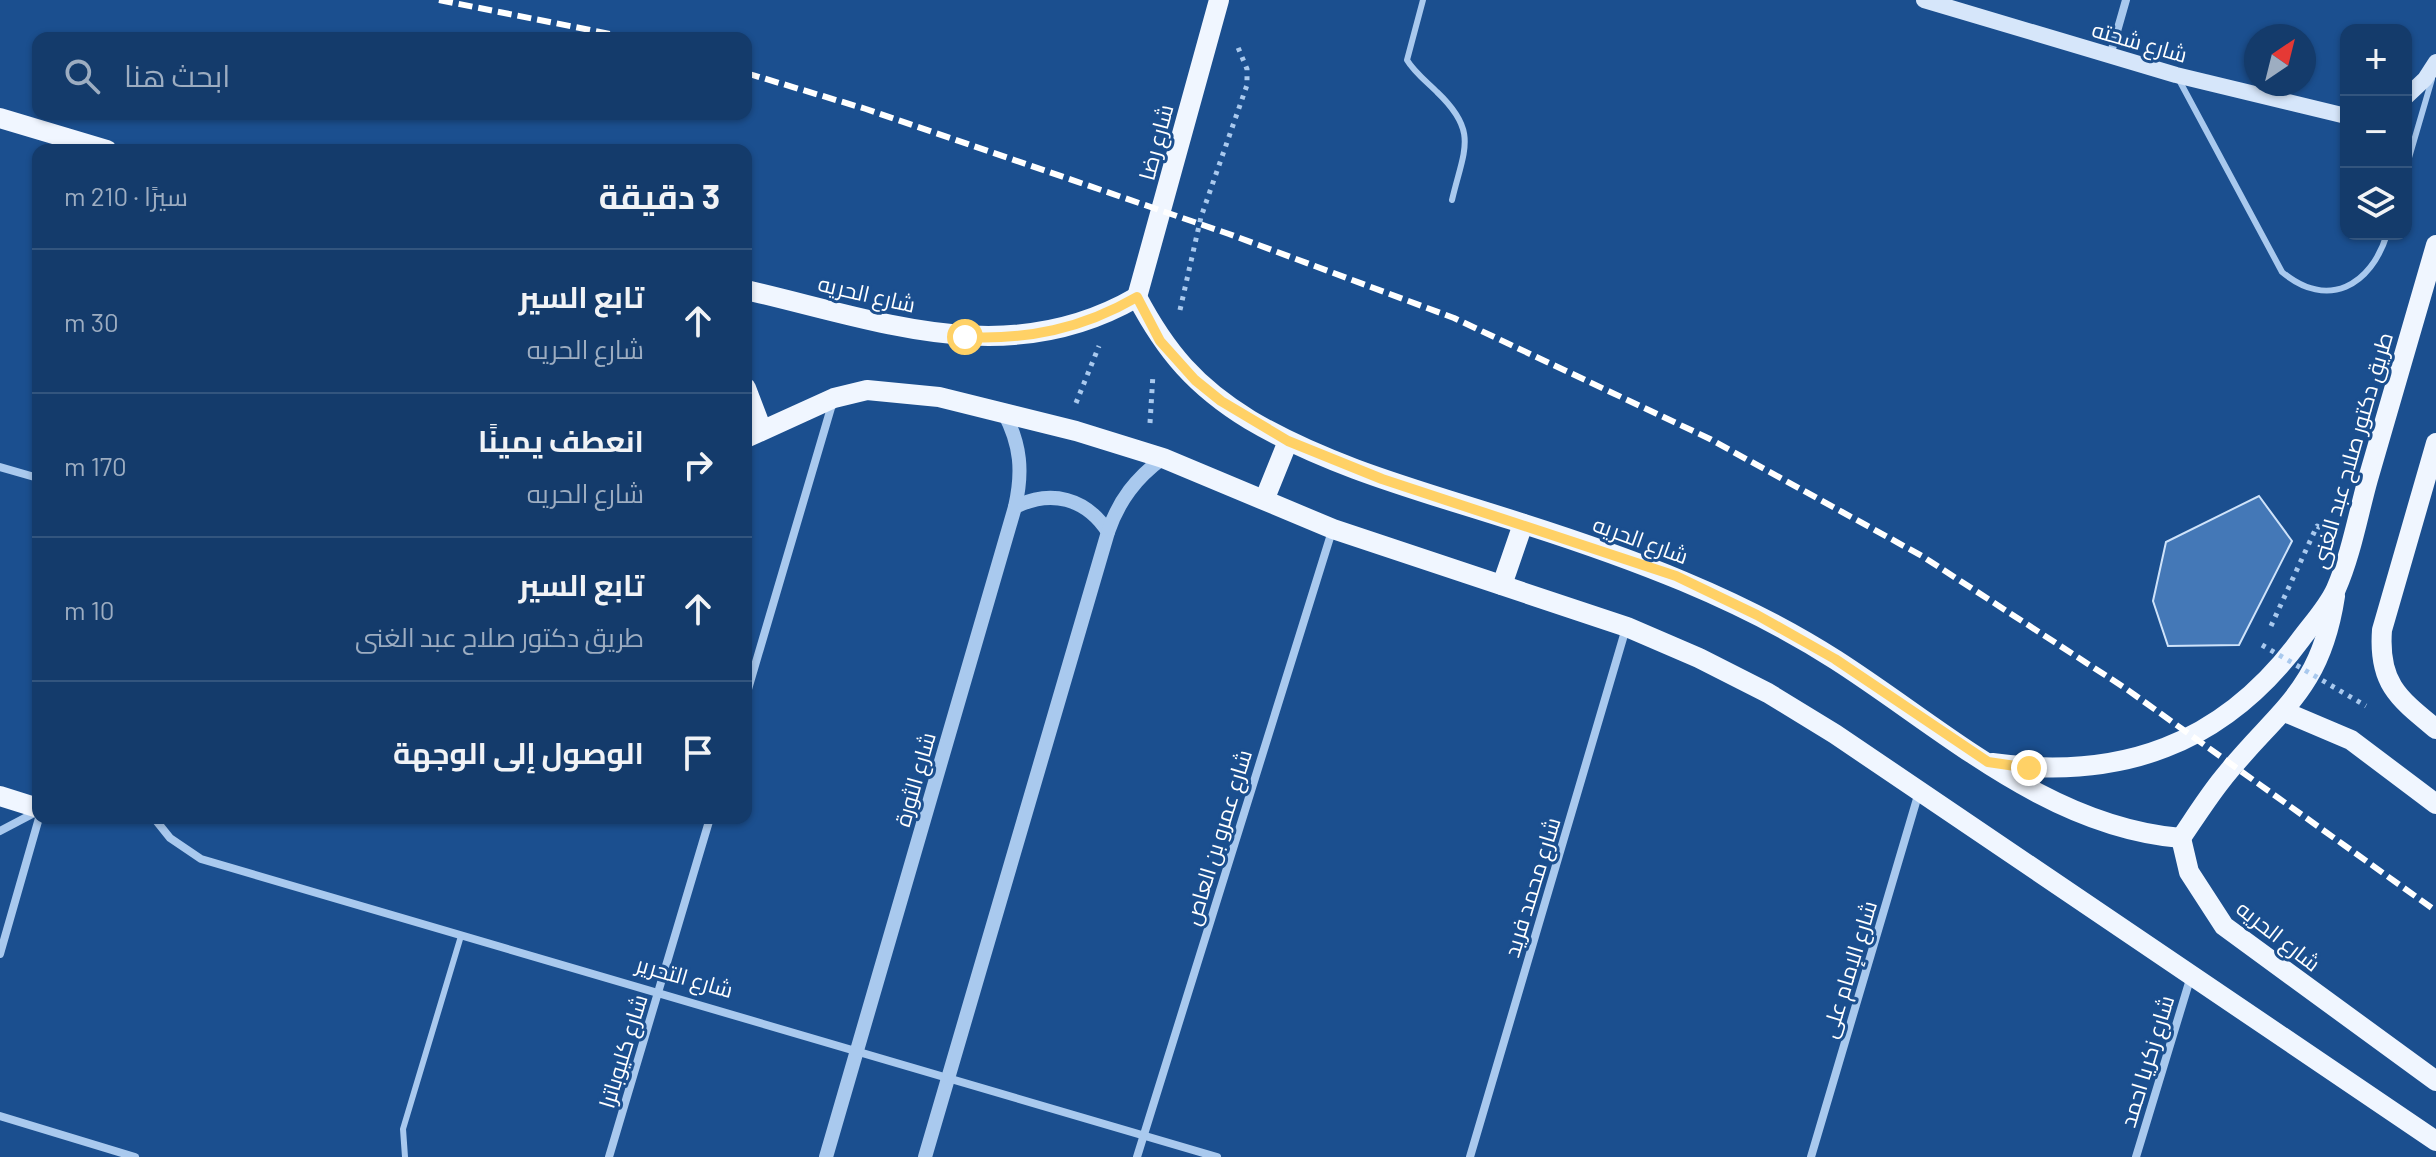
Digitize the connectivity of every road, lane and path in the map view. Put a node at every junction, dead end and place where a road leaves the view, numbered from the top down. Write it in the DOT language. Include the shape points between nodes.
graph roads {
  1 [pos="1206,0"];
  2 [pos="1219,0"];
  3 [pos="1423,0"];
  4 [pos="1924,0"];
  5 [pos="2126,0"];
  6 [pos="1212,25"];
  7 [pos="2110,56"];
  8 [pos="2436,63"];
  9 [pos="2176,75"];
  10 [pos="2407,96"];
  11 [pos="2340,115"];
  12 [pos="0,118"];
  13 [pos="87,144"];
  14 [pos="2412,147"];
  15 [pos="1452,200"];
  16 [pos="2385,240"];
  17 [pos="2436,245"];
  18 [pos="752,291"];
  19 [pos="1137,297"];
  20 [pos="1108,314"];
  21 [pos="1160,341"];
  22 [pos="834,398"];
  23 [pos="1004,413"];
  24 [pos="1076,431"];
  25 [pos="754,434"];
  26 [pos="1288,441"];
  27 [pos="2436,443"];
  28 [pos="1141,450"];
  29 [pos="1163,458"];
  30 [pos="0,467"];
  31 [pos="32,476"];
  32 [pos="2429,493"];
  33 [pos="1265,498"];
  34 [pos="1015,507"];
  35 [pos="1523,524"];
  36 [pos="1333,529"];
  37 [pos="2326,530"];
  38 [pos="1108,532"];
  39 [pos="1502,585"];
  40 [pos="2335,591"];
  41 [pos="2271,625"];
  42 [pos="1627,627"];
  43 [pos="2262,645"];
  44 [pos="752,676"];
  45 [pos="2366,706"];
  46 [pos="2285,712"];
  47 [pos="2436,729"];
  48 [pos="1988,762"];
  49 [pos="1919,791"];
  50 [pos="0,796"];
  51 [pos="2436,804"];
  52 [pos="32,807"];
  53 [pos="32,812"];
  54 [pos="37,824"];
  55 [pos="159,824"];
  56 [pos="708,824"];
  57 [pos="0,831"];
  58 [pos="2181,838"];
  59 [pos="461,936"];
  60 [pos="0,954"];
  61 [pos="2191,975"];
  62 [pos="658,993"];
  63 [pos="858,1052"];
  64 [pos="948,1078"];
  65 [pos="2436,1081"];
  66 [pos="0,1116"];
  67 [pos="1143,1135"];
  68 [pos="2436,1141"];
  69 [pos="135,1157"];
  70 [pos="405,1157"];
  71 [pos="609,1157"];
  72 [pos="826,1157"];
  73 [pos="925,1157"];
  74 [pos="1137,1157"];
  75 [pos="1217,1157"];
  76 [pos="1470,1157"];
  77 [pos="1811,1157"];
  78 [pos="2136,1157"];
  1 -- 6 [label="main road"];
  2 -- 6 [label="main road, شارع رضا"];
  3 -- 15 [label="lane" via="1407,60 1465,126"];
  4 -- 7 [label="main road, شارع شحته"];
  5 -- 7 [label="street"];
  6 -- 19 [label="main road, شارع رضا"];
  6 -- 21 [label="path" via="1242,53 1247,85 1201,217 1184,301"];
  7 -- 9 [label="main road, شارع شحته"];
  8 -- 10 [label="main road"];
  8 -- 14 [label="lane"];
  9 -- 11 [label="main road, شارع شحته"];
  9 -- 16 [label="lane" via="2282,272 2294,282 2323,291 2353,284 2375,264"];
  12 -- 13 [label="main road"];
  17 -- 40 [label="main road, طريق دكتور صلاح عبد الغنى"];
  18 -- 20 [label="main road, شارع الحريه" via="965,337 1038,334"];
  19 -- 20 [label="main road, شارع الحريه"];
  19 -- 21 [label="main road, شارع الحريه"];
  20 -- 24 [label="path" via="1076,402"];
  21 -- 26 [label="main road, شارع الحريه" via="1221,401"];
  21 -- 28 [label="path" via="1149,388 1149,429"];
  22 -- 23 [label="main road" via="867,390 898,391"];
  22 -- 25 [label="main road"];
  22 -- 44 [label="street"];
  23 -- 24 [label="main road"];
  23 -- 34 [label="street, شارع الثورة" via="1021,459"];
  24 -- 28 [label="main road"];
  26 -- 33 [label="main road"];
  26 -- 35 [label="main road, شارع الحريه" via="1382,479"];
  27 -- 32 [label="main road"];
  28 -- 29 [label="main road"];
  29 -- 33 [label="main road"];
  29 -- 38 [label="street" via="1128,490"];
  30 -- 31 [label="street"];
  32 -- 47 [label="main road" via="2380,647 2388,680"];
  33 -- 36 [label="main road"];
  34 -- 38 [label="street" via="1044,497 1074,501"];
  34 -- 63 [label="street, شارع الثورة"];
  35 -- 39 [label="main road"];
  35 -- 48 [label="main road, شارع الحريه" via="1676,576 1757,615 1835,659"];
  36 -- 39 [label="main road"];
  36 -- 67 [label="street, شارع عمرو بن العاص"];
  37 -- 41 [label="path" via="2317,526"];
  38 -- 64 [label="street"];
  39 -- 42 [label="main road"];
  40 -- 46 [label="main road" via="2324,646"];
  40 -- 48 [label="main road, طريق دكتور صلاح عبد الغنى" via="2256,691 2188,740 2110,765 2029,768"];
  42 -- 49 [label="main road" via="1768,693"];
  42 -- 76 [label="street, شارع محمد فريد"];
  43 -- 45 [label="path, bridge"];
  46 -- 51 [label="main road" via="2351,740"];
  46 -- 58 [label="main road" via="2220,781"];
  48 -- 58 [label="main road, شارع الحريه" via="2063,807 2145,835"];
  49 -- 61 [label="main road"];
  49 -- 77 [label="street, شارع الإمام على"];
  50 -- 52 [label="main road"];
  53 -- 57 [label="street"];
  54 -- 60 [label="street"];
  55 -- 59 [label="street, شارع التحرير" via="201,859"];
  56 -- 62 [label="street, شارع كليوباترا"];
  58 -- 65 [label="main road, شارع الحريه" via="2189,872 2224,926"];
  59 -- 62 [label="street, شارع التحرير"];
  59 -- 70 [label="lane" via="403,1129"];
  61 -- 68 [label="main road"];
  61 -- 78 [label="street, شارع زكريا احمد"];
  62 -- 63 [label="street, شارع التحرير"];
  62 -- 71 [label="street, شارع كليوباترا"];
  63 -- 64 [label="street, شارع التحرير"];
  63 -- 72 [label="street, شارع الثورة"];
  64 -- 67 [label="street, شارع التحرير"];
  64 -- 73 [label="street"];
  66 -- 69 [label="street"];
  67 -- 74 [label="street, شارع عمرو بن العاص"];
  67 -- 75 [label="street, شارع التحرير"];
}
